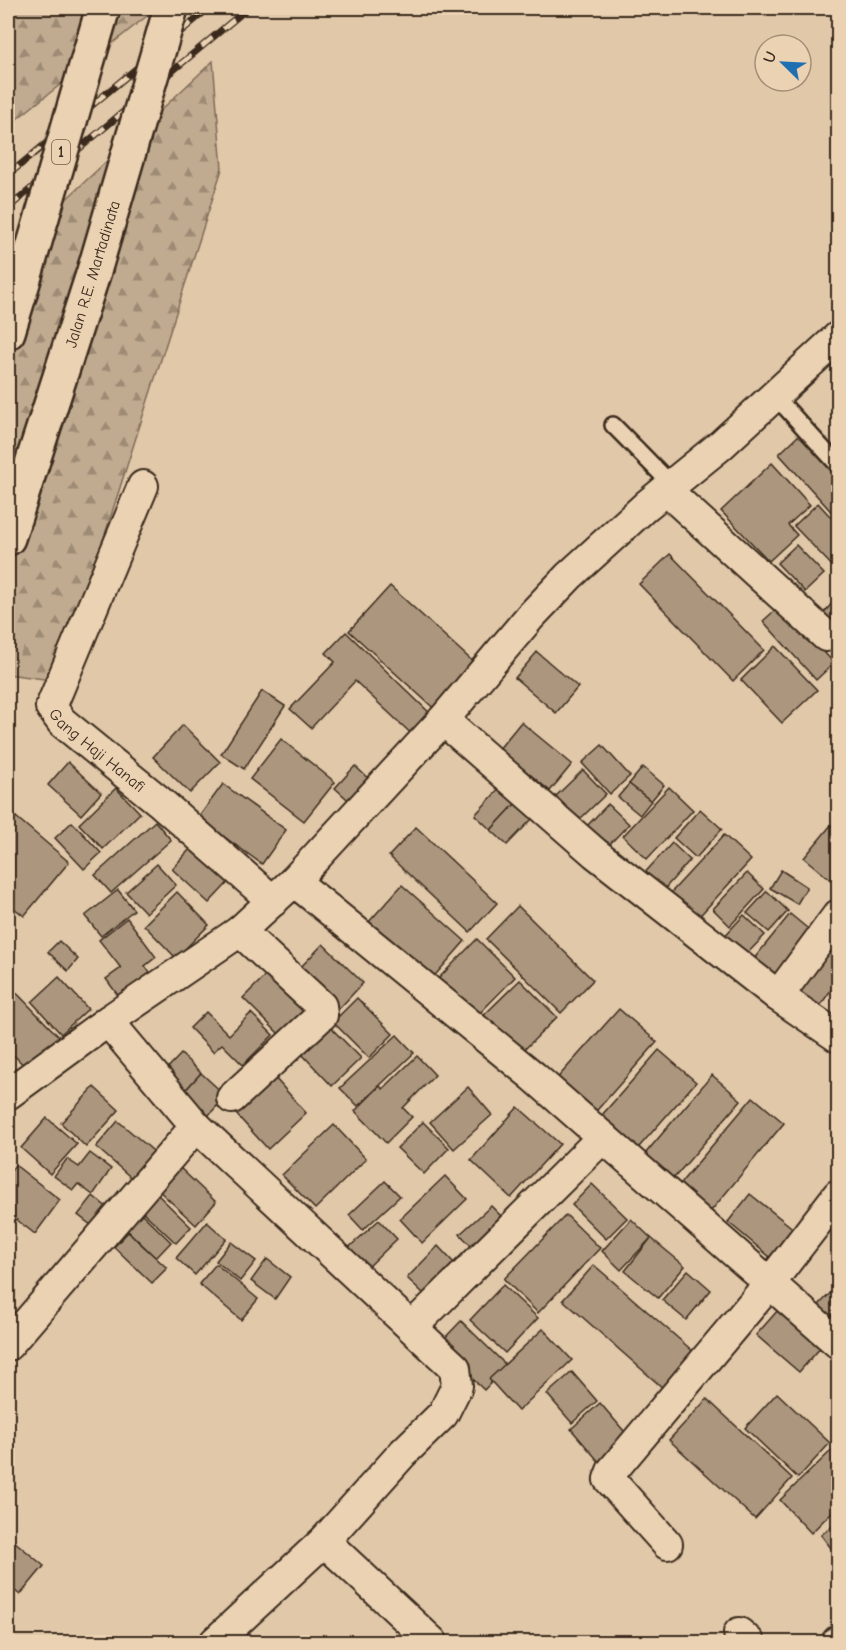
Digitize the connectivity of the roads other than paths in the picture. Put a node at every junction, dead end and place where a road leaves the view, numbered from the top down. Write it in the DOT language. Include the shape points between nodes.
graph roads {
  1 [pos="103,8"];
  2 [pos="171,8"];
  3 [pos="8,332"];
  4 [pos="838,337"];
  5 [pos="774,398"];
  6 [pos="613,425"];
  7 [pos="838,465"];
  8 [pos="143,486"];
  9 [pos="669,488"];
  10 [pos="8,538"];
  11 [pos="826,636"];
  12 [pos="442,720"];
  13 [pos="294,881"];
  14 [pos="273,901"];
  15 [pos="838,915"];
  16 [pos="240,931"];
  17 [pos="778,996"];
  18 [pos="108,1022"];
  19 [pos="838,1037"];
  20 [pos="8,1094"];
  21 [pos="232,1098"];
  22 [pos="196,1126"];
  23 [pos="603,1137"];
  24 [pos="838,1195"];
  25 [pos="770,1282"];
  26 [pos="412,1327"];
  27 [pos="838,1343"];
  28 [pos="8,1345"];
  29 [pos="324,1541"];
  30 [pos="667,1544"];
  31 [pos="215,1642"];
  32 [pos="432,1642"];
  1 -- 3 [label="highway, 1, bridge"];
  2 -- 10 [label="highway, Jalan R.E. Martadinata, bridge" via="95,268"];
  4 -- 5 [label="street"];
  5 -- 7 [label="lane"];
  5 -- 9 [label="street"];
  6 -- 9 [label="lane"];
  8 -- 14 [label="street, Gang Haji Hanafi" via="51,707 62,722"];
  9 -- 11 [label="street"];
  9 -- 12 [label="street" via="569,576"];
  12 -- 13 [label="street"];
  12 -- 17 [label="street" via="595,853"];
  13 -- 14 [label="street"];
  13 -- 23 [label="street"];
  14 -- 16 [label="street"];
  15 -- 17 [label="street"];
  16 -- 18 [label="street"];
  16 -- 21 [label="street" via="321,1006 322,1015"];
  17 -- 19 [label="street"];
  18 -- 20 [label="street"];
  18 -- 22 [label="street"];
  22 -- 26 [label="street"];
  22 -- 28 [label="street"];
  23 -- 25 [label="street"];
  23 -- 26 [label="street"];
  24 -- 25 [label="street"];
  25 -- 27 [label="street"];
  25 -- 30 [label="street" via="610,1475 609,1479"];
  26 -- 29 [label="street" via="455,1368 457,1386 443,1414"];
  29 -- 31 [label="street"];
  29 -- 32 [label="street"];
}
